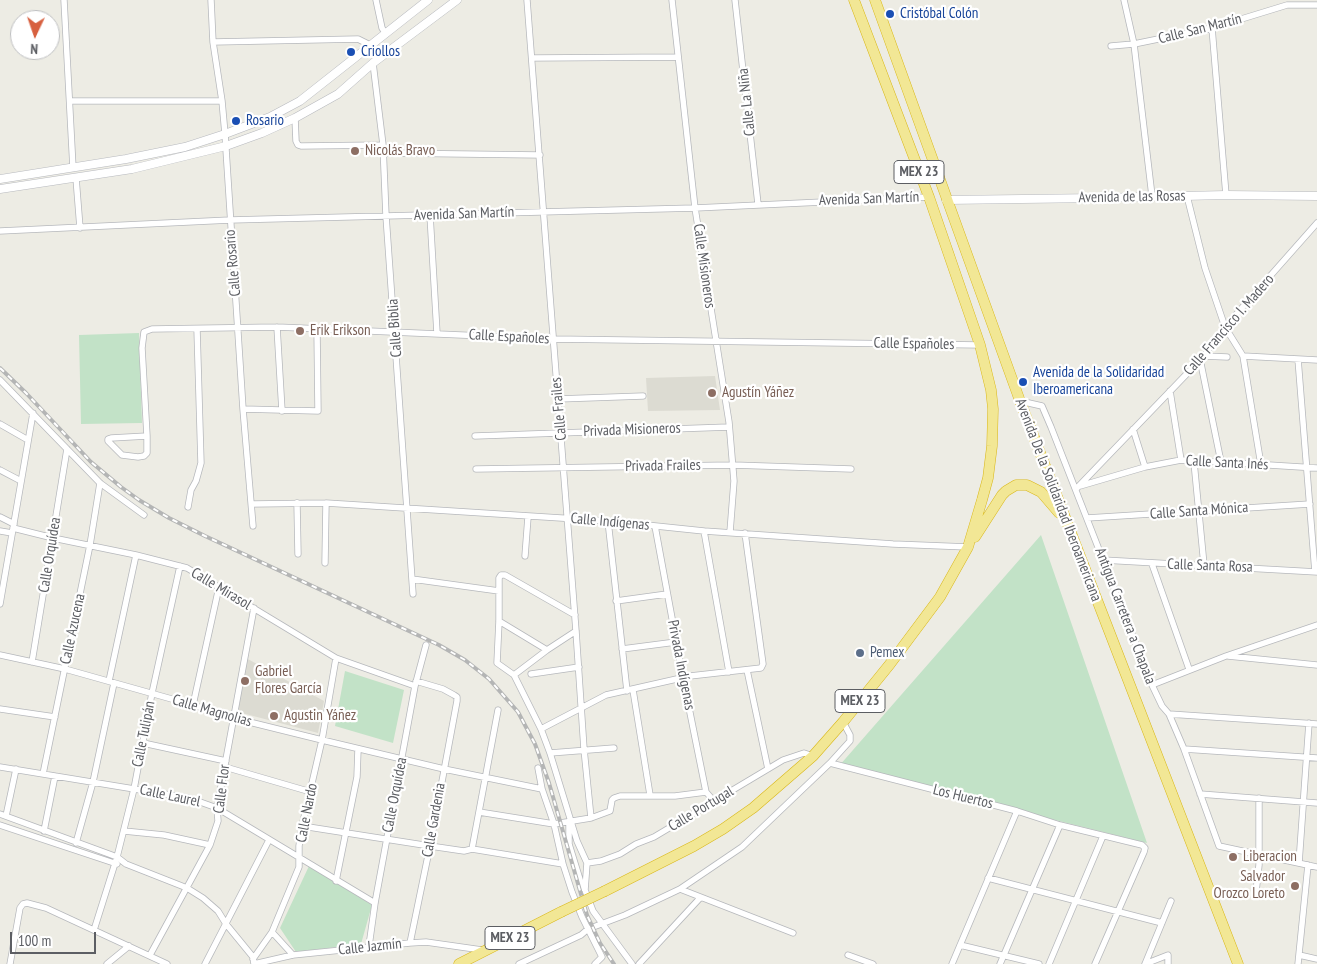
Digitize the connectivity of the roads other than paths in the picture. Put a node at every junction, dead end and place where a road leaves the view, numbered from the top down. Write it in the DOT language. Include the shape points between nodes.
graph roads {
  1 [pos="64,0"];
  2 [pos="211,0"];
  3 [pos="376,0"];
  4 [pos="428,0"];
  5 [pos="457,0"];
  6 [pos="527,0"];
  7 [pos="672,0"];
  8 [pos="736,0"];
  9 [pos="854,0"];
  10 [pos="875,0"];
  11 [pos="1124,0"];
  12 [pos="1281,3"];
  13 [pos="1317,5"];
  14 [pos="1212,28"];
  15 [pos="386,34"];
  16 [pos="213,42"];
  17 [pos="1134,44"];
  18 [pos="372,46"];
  19 [pos="1111,46"];
  20 [pos="678,57"];
  21 [pos="532,58"];
  22 [pos="373,63"];
  23 [pos="70,101"];
  24 [pos="222,101"];
  25 [pos="295,118"];
  26 [pos="225,134"];
  27 [pos="383,145"];
  28 [pos="226,146"];
  29 [pos="384,153"];
  30 [pos="540,155"];
  31 [pos="73,168"];
  32 [pos="76,178"];
  33 [pos="0,179"];
  34 [pos="0,189"];
  35 [pos="1226,195"];
  36 [pos="1152,196"];
  37 [pos="1187,196"];
  38 [pos="1317,196"];
  39 [pos="929,197"];
  40 [pos="946,200"];
  41 [pos="758,204"];
  42 [pos="696,208"];
  43 [pos="543,212"];
  44 [pos="430,215"];
  45 [pos="386,216"];
  46 [pos="230,220"];
  47 [pos="1317,223"];
  48 [pos="80,228"];
  49 [pos="0,231"];
  50 [pos="278,327"];
  51 [pos="1225,327"];
  52 [pos="239,328"];
  53 [pos="316,328"];
  54 [pos="197,329"];
  55 [pos="395,332"];
  56 [pos="437,333"];
  57 [pos="553,339"];
  58 [pos="715,341"];
  59 [pos="980,345"];
  60 [pos="1227,356"];
  61 [pos="1242,356"];
  62 [pos="1202,358"];
  63 [pos="1298,360"];
  64 [pos="1317,360"];
  65 [pos="0,380"];
  66 [pos="1170,391"];
  67 [pos="643,396"];
  68 [pos="558,399"];
  69 [pos="1020,401"];
  70 [pos="243,409"];
  71 [pos="282,411"];
  72 [pos="33,413"];
  73 [pos="0,424"];
  74 [pos="729,426"];
  75 [pos="1133,429"];
  76 [pos="561,433"];
  77 [pos="147,436"];
  78 [pos="475,436"];
  79 [pos="28,440"];
  80 [pos="67,449"];
  81 [pos="1181,460"];
  82 [pos="1194,462"];
  83 [pos="1221,462"];
  84 [pos="732,465"];
  85 [pos="1261,465"];
  86 [pos="564,467"];
  87 [pos="1145,467"];
  88 [pos="1306,468"];
  89 [pos="1317,468"];
  90 [pos="476,469"];
  91 [pos="851,469"];
  92 [pos="0,470"];
  93 [pos="21,481"];
  94 [pos="100,483"];
  95 [pos="1078,488"];
  96 [pos="326,503"];
  97 [pos="252,504"];
  98 [pos="297,504"];
  99 [pos="1310,504"];
  100 [pos="188,507"];
  101 [pos="407,508"];
  102 [pos="1197,511"];
  103 [pos="144,515"];
  104 [pos="0,517"];
  105 [pos="528,517"];
  106 [pos="1087,518"];
  107 [pos="568,519"];
  108 [pos="608,522"];
  109 [pos="1067,524"];
  110 [pos="253,526"];
  111 [pos="655,526"];
  112 [pos="13,529"];
  113 [pos="0,531"];
  114 [pos="704,531"];
  115 [pos="730,532"];
  116 [pos="745,533"];
  117 [pos="53,538"];
  118 [pos="90,545"];
  119 [pos="968,547"];
  120 [pos="298,554"];
  121 [pos="136,555"];
  122 [pos="525,556"];
  123 [pos="1103,560"];
  124 [pos="326,563"];
  125 [pos="1152,564"];
  126 [pos="1204,565"];
  127 [pos="180,566"];
  128 [pos="1316,572"];
  129 [pos="412,579"];
  130 [pos="219,587"];
  131 [pos="498,591"];
  132 [pos="413,594"];
  133 [pos="667,594"];
  134 [pos="616,601"];
  135 [pos="0,604"];
  136 [pos="254,608"];
  137 [pos="575,615"];
  138 [pos="499,621"];
  139 [pos="1317,625"];
  140 [pos="576,631"];
  141 [pos="676,642"];
  142 [pos="426,645"];
  143 [pos="622,649"];
  144 [pos="547,650"];
  145 [pos="0,655"];
  146 [pos="1226,656"];
  147 [pos="336,658"];
  148 [pos="32,662"];
  149 [pos="1317,665"];
  150 [pos="578,667"];
  151 [pos="65,668"];
  152 [pos="1189,669"];
  153 [pos="747,670"];
  154 [pos="729,672"];
  155 [pos="531,674"];
  156 [pos="514,675"];
  157 [pos="683,678"];
  158 [pos="111,682"];
  159 [pos="415,684"];
  160 [pos="1152,685"];
  161 [pos="630,690"];
  162 [pos="152,693"];
  163 [pos="457,697"];
  164 [pos="192,705"];
  165 [pos="582,708"];
  166 [pos="0,709"];
  167 [pos="498,710"];
  168 [pos="1169,714"];
  169 [pos="55,717"];
  170 [pos="233,718"];
  171 [pos="843,722"];
  172 [pos="1309,723"];
  173 [pos="1317,724"];
  174 [pos="541,729"];
  175 [pos="322,740"];
  176 [pos="143,744"];
  177 [pos="614,748"];
  178 [pos="358,749"];
  179 [pos="584,749"];
  180 [pos="1184,749"];
  181 [pos="550,753"];
  182 [pos="813,756"];
  183 [pos="1307,757"];
  184 [pos="1317,758"];
  185 [pos="402,759"];
  186 [pos="830,763"];
  187 [pos="225,764"];
  188 [pos="0,767"];
  189 [pos="538,768"];
  190 [pos="444,769"];
  191 [pos="768,769"];
  192 [pos="16,770"];
  193 [pos="43,774"];
  194 [pos="55,776"];
  195 [pos="486,777"];
  196 [pos="93,782"];
  197 [pos="134,788"];
  198 [pos="542,789"];
  199 [pos="311,792"];
  200 [pos="706,792"];
  201 [pos="1200,794"];
  202 [pos="650,795"];
  203 [pos="1259,798"];
  204 [pos="714,800"];
  205 [pos="1303,802"];
  206 [pos="1317,803"];
  207 [pos="218,808"];
  208 [pos="1017,811"];
  209 [pos="479,812"];
  210 [pos="3,815"];
  211 [pos="591,818"];
  212 [pos="571,821"];
  213 [pos="554,824"];
  214 [pos="0,825"];
  215 [pos="1060,825"];
  216 [pos="302,826"];
  217 [pos="44,831"];
  218 [pos="124,831"];
  219 [pos="346,832"];
  220 [pos="1103,836"];
  221 [pos="269,840"];
  222 [pos="387,840"];
  223 [pos="76,843"];
  224 [pos="210,846"];
  225 [pos="430,846"];
  226 [pos="472,849"];
  227 [pos="1259,854"];
  228 [pos="117,857"];
  229 [pos="300,858"];
  230 [pos="587,863"];
  231 [pos="1299,863"];
  232 [pos="115,864"];
  233 [pos="126,864"];
  234 [pos="563,864"];
  235 [pos="1308,865"];
  236 [pos="1317,867"];
  237 [pos="988,878"];
  238 [pos="336,881"];
  239 [pos="187,888"];
  240 [pos="680,889"];
  241 [pos="1031,889"];
  242 [pos="585,890"];
  243 [pos="1256,892"];
  244 [pos="700,898"];
  245 [pos="1075,900"];
  246 [pos="1171,901"];
  247 [pos="375,904"];
  248 [pos="1118,911"];
  249 [pos="1162,923"];
  250 [pos="226,924"];
  251 [pos="601,924"];
  252 [pos="588,929"];
  253 [pos="94,930"];
  254 [pos="272,932"];
  255 [pos="792,933"];
  256 [pos="410,943"];
  257 [pos="960,945"];
  258 [pos="129,946"];
  259 [pos="369,946"];
  260 [pos="486,950"];
  261 [pos="1004,954"];
  262 [pos="293,955"];
  263 [pos="848,955"];
  264 [pos="1299,955"];
  265 [pos="150,956"];
  266 [pos="1317,959"];
  267 [pos="254,962"];
  268 [pos="163,963"];
  269 [pos="10,964"];
  270 [pos="106,964"];
  271 [pos="205,964"];
  272 [pos="459,964"];
  273 [pos="519,964"];
  274 [pos="595,964"];
  275 [pos="632,964"];
  276 [pos="639,964"];
  277 [pos="873,964"];
  278 [pos="952,964"];
  279 [pos="1000,964"];
  280 [pos="1039,964"];
  281 [pos="1049,964"];
  282 [pos="1095,964"];
  283 [pos="1145,964"];
  284 [pos="1168,964"];
  285 [pos="1238,964"];
  286 [pos="1298,964"];
  1 -- 23 [label="street"];
  2 -- 16 [label="street, Calle Rosario"];
  3 -- 15 [label="street"];
  4 -- 15 [label="street"];
  5 -- 22 [label="street"];
  6 -- 21 [label="street, Calle Frailes"];
  7 -- 20 [label="street, Calle Misioneros"];
  8 -- 41 [label="street, Calle La Niña"];
  9 -- 39 [label="highway, Avenida De la Solidaridad Iberoamericana / MEX 23"];
  10 -- 40 [label="highway, Avenida De la Solidaridad Iberoamericana / MEX 23"];
  11 -- 17 [label="street"];
  12 -- 13 [label="street, Calle San Martín"];
  12 -- 14 [label="street, Calle San Martín"];
  14 -- 17 [label="street, Calle San Martín"];
  14 -- 35 [label="street"];
  15 -- 18 [label="street"];
  16 -- 18 [label="street" via="358,39"];
  16 -- 24 [label="street, Calle Rosario"];
  17 -- 19 [label="street, Calle San Martín"];
  17 -- 36 [label="street"];
  18 -- 26 [label="street" via="300,101 270,117"];
  20 -- 21 [label="street"];
  20 -- 42 [label="street, Calle Misioneros"];
  21 -- 30 [label="street, Calle Frailes"];
  22 -- 25 [label="street" via="338,94"];
  22 -- 27 [label="street, Calle Biblia"];
  23 -- 24 [label="street"];
  23 -- 31 [label="street"];
  24 -- 26 [label="street, Calle Rosario"];
  25 -- 27 [label="street" via="296,141 301,146"];
  25 -- 28 [label="street"];
  26 -- 28 [label="street, Calle Rosario"];
  26 -- 31 [label="street" via="185,147"];
  27 -- 29 [label="street, Calle Biblia"];
  28 -- 32 [label="street" via="141,167"];
  28 -- 46 [label="street, Calle Rosario"];
  29 -- 30 [label="street"];
  29 -- 45 [label="street, Calle Biblia"];
  30 -- 43 [label="street, Calle Frailes"];
  31 -- 33 [label="street"];
  32 -- 34 [label="street"];
  32 -- 48 [label="street"];
  35 -- 37 [label="street, Avenida de las Rosas"];
  35 -- 38 [label="street, Avenida de las Rosas"];
  36 -- 37 [label="street, Avenida de las Rosas"];
  36 -- 40 [label="street, Avenida de las Rosas"];
  37 -- 51 [label="street" via="1205,268"];
  39 -- 41 [label="street, Avenida San Martín"];
  39 -- 59 [label="highway, Avenida De la Solidaridad Iberoamericana / MEX 23"];
  40 -- 69 [label="highway, Avenida De la Solidaridad Iberoamericana / MEX 23"];
  41 -- 42 [label="street, Avenida San Martín"];
  42 -- 43 [label="street, Avenida San Martín"];
  42 -- 58 [label="street, Calle Misioneros"];
  43 -- 44 [label="street, Avenida San Martín"];
  43 -- 57 [label="street, Calle Frailes"];
  44 -- 45 [label="street, Avenida San Martín"];
  44 -- 56 [label="street"];
  45 -- 46 [label="street, Avenida San Martín"];
  45 -- 55 [label="street, Calle Biblia"];
  46 -- 48 [label="street, Avenida San Martín"];
  46 -- 52 [label="street, Calle Rosario"];
  47 -- 51 [label="street, Calle Francisco I. Madero"];
  48 -- 49 [label="street, Avenida San Martín"];
  50 -- 52 [label="street, Calle Españoles"];
  50 -- 53 [label="street, Calle Españoles"];
  50 -- 71 [label="street"];
  51 -- 61 [label="street"];
  51 -- 62 [label="street, Calle Francisco I. Madero"];
  52 -- 54 [label="street, Calle Españoles"];
  52 -- 70 [label="street, Calle Rosario"];
  53 -- 55 [label="street, Calle Españoles"];
  53 -- 71 [label="street" via="320,408 318,411"];
  54 -- 77 [label="street, Calle Españoles" via="152,329 142,335"];
  54 -- 100 [label="street" via="201,463"];
  55 -- 56 [label="street, Calle Españoles"];
  55 -- 101 [label="street, Calle Biblia"];
  56 -- 57 [label="street, Calle Españoles"];
  57 -- 58 [label="street, Calle Españoles"];
  57 -- 68 [label="street, Calle Frailes"];
  58 -- 59 [label="street, Calle Españoles"];
  58 -- 74 [label="street, Calle Misioneros"];
  59 -- 119 [label="highway, Avenida De la Solidaridad Iberoamericana / MEX 23" via="991,390 992,446 988,478"];
  60 -- 62 [label="street"];
  61 -- 63 [label="street"];
  61 -- 85 [label="street"];
  62 -- 66 [label="street, Calle Francisco I. Madero"];
  62 -- 83 [label="street"];
  63 -- 64 [label="street"];
  63 -- 88 [label="street"];
  65 -- 72 [label="street"];
  66 -- 75 [label="street, Calle Francisco I. Madero"];
  66 -- 81 [label="street"];
  67 -- 68 [label="street"];
  68 -- 76 [label="street, Calle Frailes"];
  69 -- 95 [label="street, Antigua Carretera a Chapala" via="1042,406"];
  69 -- 109 [label="highway, Avenida De la Solidaridad Iberoamericana / MEX 23"];
  70 -- 71 [label="street"];
  70 -- 97 [label="street, Calle Rosario"];
  72 -- 79 [label="street"];
  72 -- 80 [label="street"];
  73 -- 79 [label="street"];
  74 -- 76 [label="street, Privada Misioneros"];
  74 -- 84 [label="street, Calle Misioneros"];
  75 -- 87 [label="street"];
  75 -- 95 [label="street, Calle Francisco I. Madero"];
  76 -- 78 [label="street, Privada Misioneros"];
  76 -- 86 [label="street, Calle Frailes"];
  77 -- 77 [label="street, Calle Españoles" via="111,438 108,442 122,455 144,456 147,453"];
  79 -- 93 [label="street"];
  80 -- 94 [label="street"];
  80 -- 117 [label="street, Calle Orquídea"];
  81 -- 82 [label="street, Calle Santa Inés"];
  81 -- 87 [label="street, Calle Santa Inés"];
  82 -- 83 [label="street, Calle Santa Inés"];
  82 -- 102 [label="street"];
  83 -- 85 [label="street, Calle Santa Inés"];
  84 -- 86 [label="street, Privada Frailes"];
  84 -- 91 [label="street, Privada Frailes"];
  84 -- 115 [label="street, Calle Misioneros"];
  85 -- 88 [label="street, Calle Santa Inés"];
  86 -- 90 [label="street, Privada Frailes"];
  86 -- 107 [label="street, Calle Frailes"];
  87 -- 95 [label="street, Calle Santa Inés"];
  88 -- 89 [label="street, Calle Santa Inés"];
  88 -- 99 [label="street"];
  92 -- 93 [label="street"];
  93 -- 112 [label="street"];
  94 -- 103 [label="street"];
  94 -- 118 [label="street, Calle Azucena"];
  95 -- 106 [label="street, Antigua Carretera a Chapala"];
  96 -- 98 [label="street, Calle Indígenas"];
  96 -- 101 [label="street, Calle Indígenas"];
  96 -- 124 [label="street"];
  97 -- 98 [label="street, Calle Indígenas"];
  97 -- 110 [label="street, Calle Rosario"];
  98 -- 120 [label="street"];
  99 -- 102 [label="street, Calle Santa Mónica"];
  99 -- 128 [label="street"];
  101 -- 105 [label="street, Calle Indígenas"];
  101 -- 129 [label="street, Calle Biblia"];
  102 -- 106 [label="street, Calle Santa Mónica"];
  102 -- 126 [label="street"];
  104 -- 112 [label="street"];
  105 -- 107 [label="street, Calle Indígenas"];
  105 -- 122 [label="street"];
  106 -- 123 [label="street, Antigua Carretera a Chapala"];
  107 -- 108 [label="street, Calle Indígenas"];
  107 -- 137 [label="street, Calle Frailes"];
  108 -- 111 [label="street, Calle Indígenas"];
  108 -- 134 [label="street"];
  109 -- 119 [label="highway" via="1042,492 1027,485 1016,485 1002,495"];
  109 -- 285 [label="highway, Avenida De la Solidaridad Iberoamericana / MEX 23"];
  111 -- 114 [label="street, Calle Indígenas"];
  111 -- 133 [label="street, Privada Indígenas"];
  112 -- 113 [label="street, Calle Mirasol"];
  112 -- 117 [label="street, Calle Mirasol"];
  112 -- 135 [label="street"];
  114 -- 115 [label="street, Calle Indígenas"];
  114 -- 154 [label="street"];
  115 -- 116 [label="street, Calle Indígenas"];
  116 -- 119 [label="street, Calle Indígenas"];
  116 -- 153 [label="street" via="763,666"];
  117 -- 118 [label="street, Calle Mirasol"];
  117 -- 148 [label="street, Calle Orquídea"];
  118 -- 121 [label="street, Calle Mirasol"];
  118 -- 151 [label="street, Calle Azucena"];
  119 -- 171 [label="highway, Avenida De la Solidaridad Iberoamericana / MEX 23" via="924,619"];
  121 -- 127 [label="street, Calle Mirasol"];
  121 -- 158 [label="street"];
  123 -- 125 [label="street, Calle Santa Rosa"];
  123 -- 160 [label="street, Antigua Carretera a Chapala"];
  125 -- 126 [label="street, Calle Santa Rosa"];
  125 -- 152 [label="street"];
  126 -- 128 [label="street, Calle Santa Rosa"];
  127 -- 130 [label="street, Calle Mirasol"];
  127 -- 162 [label="street, Calle Tulipán"];
  129 -- 131 [label="street"];
  129 -- 132 [label="street, Calle Biblia"];
  130 -- 136 [label="street, Calle Mirasol"];
  130 -- 164 [label="street"];
  131 -- 137 [label="street" via="499,578 505,576"];
  131 -- 138 [label="street"];
  133 -- 134 [label="street"];
  133 -- 141 [label="street, Privada Indígenas"];
  134 -- 143 [label="street"];
  136 -- 147 [label="street, Calle Mirasol"];
  136 -- 170 [label="street, Calle Flor"];
  137 -- 140 [label="street, Calle Frailes"];
  138 -- 144 [label="street"];
  138 -- 156 [label="street" via="497,664"];
  139 -- 146 [label="street"];
  140 -- 144 [label="street"];
  140 -- 150 [label="street, Calle Frailes"];
  141 -- 143 [label="street"];
  141 -- 157 [label="street, Privada Indígenas"];
  142 -- 159 [label="street, Calle Orquídea"];
  143 -- 161 [label="street"];
  144 -- 156 [label="street"];
  145 -- 148 [label="street, Calle Magnolias"];
  146 -- 149 [label="street"];
  146 -- 152 [label="street"];
  147 -- 159 [label="street, Calle Mirasol"];
  147 -- 175 [label="street, Calle Nardo"];
  148 -- 151 [label="street, Calle Magnolias"];
  150 -- 155 [label="street"];
  150 -- 165 [label="street, Calle Frailes"];
  151 -- 158 [label="street, Calle Magnolias"];
  151 -- 169 [label="street, Calle Azucena"];
  152 -- 160 [label="street"];
  153 -- 154 [label="street"];
  153 -- 191 [label="street"];
  154 -- 157 [label="street"];
  156 -- 174 [label="street"];
  157 -- 161 [label="street"];
  157 -- 200 [label="street, Privada Indígenas"];
  158 -- 162 [label="street, Calle Magnolias"];
  158 -- 196 [label="street"];
  159 -- 163 [label="street, Calle Mirasol" via="442,689"];
  159 -- 185 [label="street, Calle Orquídea"];
  160 -- 168 [label="street, Antigua Carretera a Chapala"];
  161 -- 165 [label="street" via="606,695"];
  161 -- 202 [label="street"];
  162 -- 164 [label="street, Calle Magnolias"];
  162 -- 176 [label="street, Calle Tulipán"];
  163 -- 190 [label="street, Calle Gardenia"];
  164 -- 170 [label="street, Calle Magnolias"];
  165 -- 174 [label="street"];
  165 -- 179 [label="street, Calle Frailes"];
  166 -- 169 [label="street"];
  167 -- 195 [label="street"];
  168 -- 172 [label="street"];
  168 -- 180 [label="street, Antigua Carretera a Chapala"];
  169 -- 193 [label="street, Calle Azucena"];
  170 -- 175 [label="street, Calle Magnolias"];
  170 -- 187 [label="street, Calle Flor"];
  171 -- 182 [label="highway, Avenida De la Solidaridad Iberoamericana / MEX 23"];
  171 -- 186 [label="street" via="850,742"];
  172 -- 173 [label="street"];
  172 -- 183 [label="street"];
  174 -- 181 [label="street"];
  175 -- 178 [label="street, Calle Magnolias"];
  175 -- 199 [label="street, Calle Nardo"];
  176 -- 187 [label="street"];
  176 -- 197 [label="street, Calle Tulipán"];
  177 -- 179 [label="street"];
  178 -- 185 [label="street, Calle Magnolias"];
  178 -- 219 [label="street" via="357,777"];
  179 -- 181 [label="street"];
  179 -- 211 [label="street, Calle Frailes"];
  180 -- 183 [label="street"];
  180 -- 201 [label="street, Antigua Carretera a Chapala"];
  181 -- 212 [label="street"];
  182 -- 191 [label="street, Calle Portugal" via="804,752"];
  182 -- 260 [label="highway, Avenida De la Solidaridad Iberoamericana / MEX 23, bridge" via="753,808 723,829"];
  183 -- 184 [label="street"];
  183 -- 205 [label="street"];
  185 -- 190 [label="street, Calle Magnolias"];
  185 -- 222 [label="street, Calle Orquídea"];
  186 -- 208 [label="street, Los Huertos"];
  186 -- 240 [label="street" via="742,847"];
  187 -- 199 [label="street"];
  187 -- 207 [label="street, Calle Flor"];
  188 -- 192 [label="street, Calle Laurel"];
  189 -- 198 [label="street"];
  190 -- 195 [label="street, Calle Magnolias"];
  190 -- 225 [label="street, Calle Gardenia"];
  191 -- 204 [label="street, Calle Portugal"];
  192 -- 193 [label="street, Calle Laurel"];
  192 -- 210 [label="street"];
  193 -- 194 [label="street, Calle Laurel"];
  194 -- 196 [label="street, Calle Laurel"];
  194 -- 217 [label="street"];
  195 -- 198 [label="street, Calle Magnolias"];
  195 -- 209 [label="street"];
  196 -- 197 [label="street, Calle Laurel"];
  196 -- 223 [label="street"];
  197 -- 207 [label="street, Calle Laurel" via="189,798"];
  197 -- 218 [label="street, Calle Tulipán"];
  198 -- 213 [label="street"];
  199 -- 216 [label="street, Calle Nardo"];
  200 -- 202 [label="street"];
  200 -- 204 [label="street"];
  201 -- 203 [label="street"];
  201 -- 227 [label="street, Antigua Carretera a Chapala" via="1220,846"];
  202 -- 211 [label="street" via="614,798 610,811"];
  203 -- 205 [label="street"];
  203 -- 227 [label="street"];
  204 -- 230 [label="street, Calle Portugal" via="620,854"];
  205 -- 206 [label="street"];
  205 -- 231 [label="street"];
  207 -- 221 [label="street, Calle Laurel"];
  207 -- 224 [label="street, Calle Flor" via="218,821"];
  208 -- 215 [label="street, Los Huertos"];
  208 -- 237 [label="street"];
  209 -- 213 [label="street"];
  209 -- 226 [label="street"];
  210 -- 217 [label="street"];
  211 -- 212 [label="street"];
  212 -- 213 [label="street"];
  212 -- 230 [label="street"];
  212 -- 242 [label="street" via="569,844"];
  213 -- 234 [label="street"];
  214 -- 232 [label="street"];
  215 -- 220 [label="street, Los Huertos"];
  215 -- 241 [label="street"];
  216 -- 219 [label="street"];
  216 -- 229 [label="street, Calle Nardo"];
  217 -- 223 [label="street"];
  218 -- 224 [label="street" via="164,834"];
  218 -- 228 [label="street, Calle Tulipán"];
  219 -- 222 [label="street"];
  219 -- 238 [label="street"];
  220 -- 245 [label="street"];
  220 -- 248 [label="street, Los Huertos" via="1145,848"];
  221 -- 229 [label="street, Calle Laurel"];
  221 -- 250 [label="street"];
  222 -- 225 [label="street"];
  222 -- 247 [label="street, Calle Orquídea"];
  223 -- 228 [label="street"];
  224 -- 239 [label="street, Calle Flor"];
  225 -- 226 [label="street" via="464,851"];
  225 -- 256 [label="street, Calle Gardenia"];
  226 -- 234 [label="street"];
  227 -- 231 [label="street"];
  227 -- 243 [label="street"];
  228 -- 232 [label="street, Calle Tulipán"];
  228 -- 233 [label="street"];
  229 -- 238 [label="street, Calle Laurel"];
  229 -- 254 [label="street, Calle Nardo"];
  230 -- 242 [label="street"];
  231 -- 235 [label="street"];
  232 -- 233 [label="street"];
  232 -- 253 [label="street, Calle Tulipán"];
  233 -- 239 [label="street"];
  234 -- 252 [label="street"];
  235 -- 236 [label="street"];
  235 -- 264 [label="street"];
  237 -- 241 [label="street"];
  237 -- 257 [label="street"];
  238 -- 247 [label="street, Calle Laurel"];
  239 -- 250 [label="street" via="203,898"];
  239 -- 265 [label="street, Calle Flor"];
  240 -- 244 [label="street"];
  240 -- 251 [label="street"];
  241 -- 245 [label="street"];
  241 -- 261 [label="street"];
  242 -- 251 [label="street"];
  244 -- 255 [label="street"];
  244 -- 276 [label="street"];
  245 -- 248 [label="street"];
  245 -- 281 [label="street"];
  246 -- 249 [label="street"];
  247 -- 259 [label="street, Calle Orquídea"];
  248 -- 249 [label="street"];
  248 -- 282 [label="street"];
  249 -- 283 [label="street"];
  250 -- 267 [label="street"];
  250 -- 271 [label="street"];
  251 -- 252 [label="street"];
  251 -- 275 [label="street"];
  252 -- 273 [label="street"];
  252 -- 274 [label="street" via="602,957"];
  253 -- 258 [label="street"];
  253 -- 269 [label="street" via="46,908 23,904"];
  254 -- 262 [label="street"];
  254 -- 267 [label="street, Calle Nardo"];
  256 -- 259 [label="street, Calle Jazmín"];
  256 -- 260 [label="street, Calle Jazmín"];
  257 -- 261 [label="street"];
  257 -- 278 [label="street"];
  258 -- 265 [label="street"];
  258 -- 270 [label="street"];
  259 -- 262 [label="street, Calle Jazmín"];
  260 -- 272 [label="highway, MEX 23"];
  261 -- 279 [label="street"];
  261 -- 280 [label="street"];
  262 -- 267 [label="street, Calle Jazmín"];
  263 -- 277 [label="street"];
  264 -- 266 [label="street"];
  264 -- 286 [label="street"];
  265 -- 268 [label="street"];
  283 -- 284 [label="street" via="1168,955"];
}
